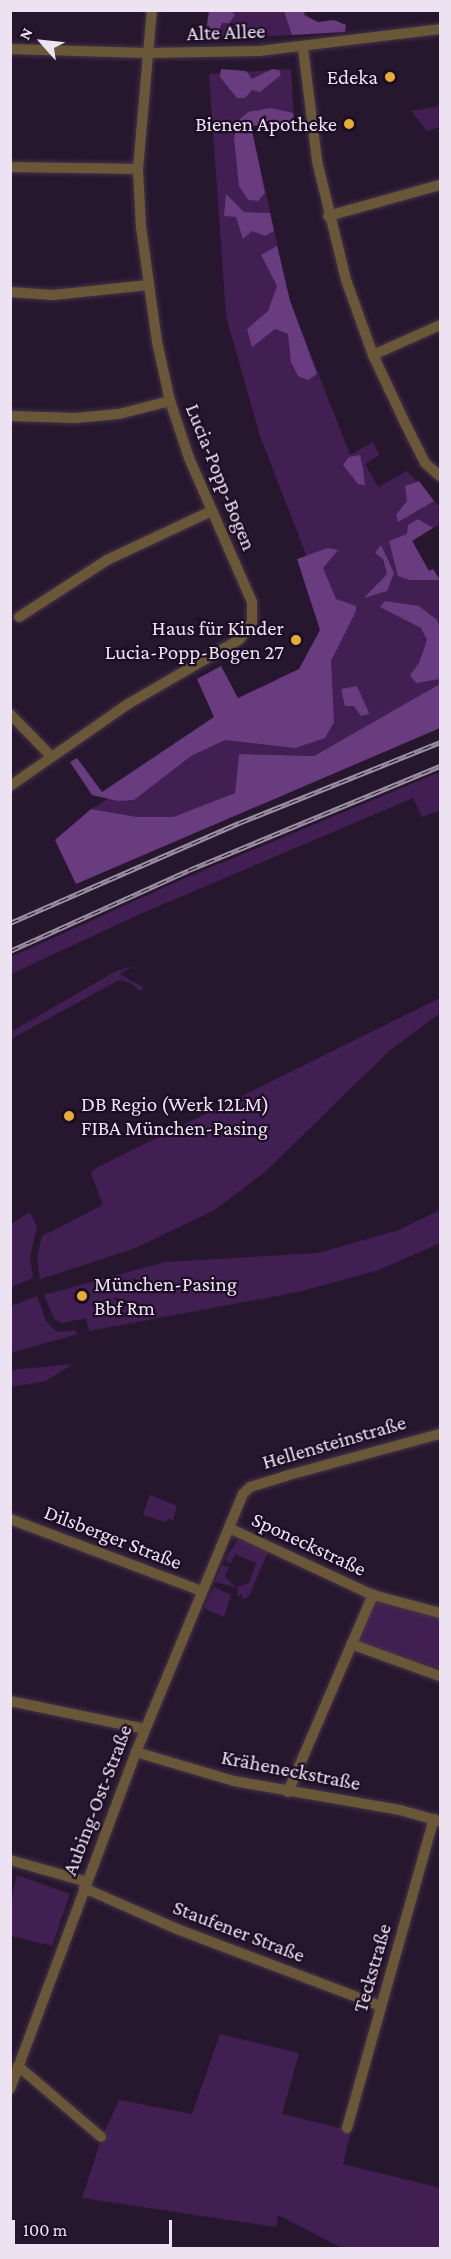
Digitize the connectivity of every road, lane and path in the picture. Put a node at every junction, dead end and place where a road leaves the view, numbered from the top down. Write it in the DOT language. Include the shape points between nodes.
graph roads {
  1 [pos="152,10"];
  2 [pos="441,29"];
  3 [pos="303,48"];
  4 [pos="10,49"];
  5 [pos="147,53"];
  6 [pos="10,166"];
  7 [pos="138,169"];
  8 [pos="441,186"];
  9 [pos="328,216"];
  10 [pos="148,285"];
  11 [pos="10,292"];
  12 [pos="441,325"];
  13 [pos="373,355"];
  14 [pos="170,401"];
  15 [pos="10,416"];
  16 [pos="441,476"];
  17 [pos="211,511"];
  18 [pos="19,616"];
  19 [pos="10,714"];
  20 [pos="52,757"];
  21 [pos="10,786"];
  22 [pos="441,1434"];
  23 [pos="10,1518"];
  24 [pos="229,1528"];
  25 [pos="201,1591"];
  26 [pos="373,1595"];
  27 [pos="441,1613"];
  28 [pos="351,1644"];
  29 [pos="441,1676"];
  30 [pos="10,1701"];
  31 [pos="145,1729"];
  32 [pos="136,1752"];
  33 [pos="288,1792"];
  34 [pos="437,1820"];
  35 [pos="10,1860"];
  36 [pos="86,1885"];
  37 [pos="381,2006"];
  38 [pos="18,2066"];
  39 [pos="10,2089"];
  40 [pos="347,2128"];
  41 [pos="101,2137"];
  1 -- 5 [label="street, Lucia-Popp-Bogen"];
  2 -- 3 [label="street, Alte Allee"];
  3 -- 5 [label="street, Alte Allee"];
  3 -- 9 [label="street"];
  4 -- 5 [label="street, Alte Allee"];
  5 -- 7 [label="street, Lucia-Popp-Bogen"];
  6 -- 7 [label="street"];
  7 -- 10 [label="street, Lucia-Popp-Bogen"];
  8 -- 9 [label="street"];
  9 -- 13 [label="street"];
  10 -- 11 [label="street" via="53,295"];
  10 -- 14 [label="street, Lucia-Popp-Bogen"];
  12 -- 13 [label="street"];
  13 -- 16 [label="street" via="425,463"];
  14 -- 15 [label="street" via="122,413 75,418"];
  14 -- 17 [label="street, Lucia-Popp-Bogen"];
  17 -- 18 [label="street" via="107,560"];
  17 -- 20 [label="street, Lucia-Popp-Bogen" via="252,602 252,622 240,639 128,704"];
  19 -- 20 [label="street"];
  20 -- 21 [label="street, Lucia-Popp-Bogen"];
  22 -- 24 [label="street, Hellensteinstraße" via="250,1486"];
  23 -- 25 [label="street, Dilsberger Straße"];
  24 -- 25 [label="street, Aubing-Ost-Straße"];
  24 -- 26 [label="street, Sponeckstraße"];
  25 -- 31 [label="street, Aubing-Ost-Straße"];
  26 -- 27 [label="street, Sponeckstraße"];
  26 -- 28 [label="street"];
  28 -- 29 [label="street"];
  28 -- 33 [label="street"];
  30 -- 31 [label="street"];
  31 -- 32 [label="street, Aubing-Ost-Straße"];
  32 -- 33 [label="street, Kräheneckstraße" via="193,1771"];
  32 -- 36 [label="street, Aubing-Ost-Straße"];
  33 -- 34 [label="street, Kräheneckstraße"];
  34 -- 37 [label="street, Teckstraße"];
  35 -- 36 [label="street, Staufener Straße"];
  36 -- 37 [label="street, Staufener Straße" via="177,1929"];
  36 -- 38 [label="street, Aubing-Ost-Straße"];
  37 -- 40 [label="street, Teckstraße"];
  38 -- 39 [label="street, Aubing-Ost-Straße"];
  38 -- 41 [label="street"];
}
